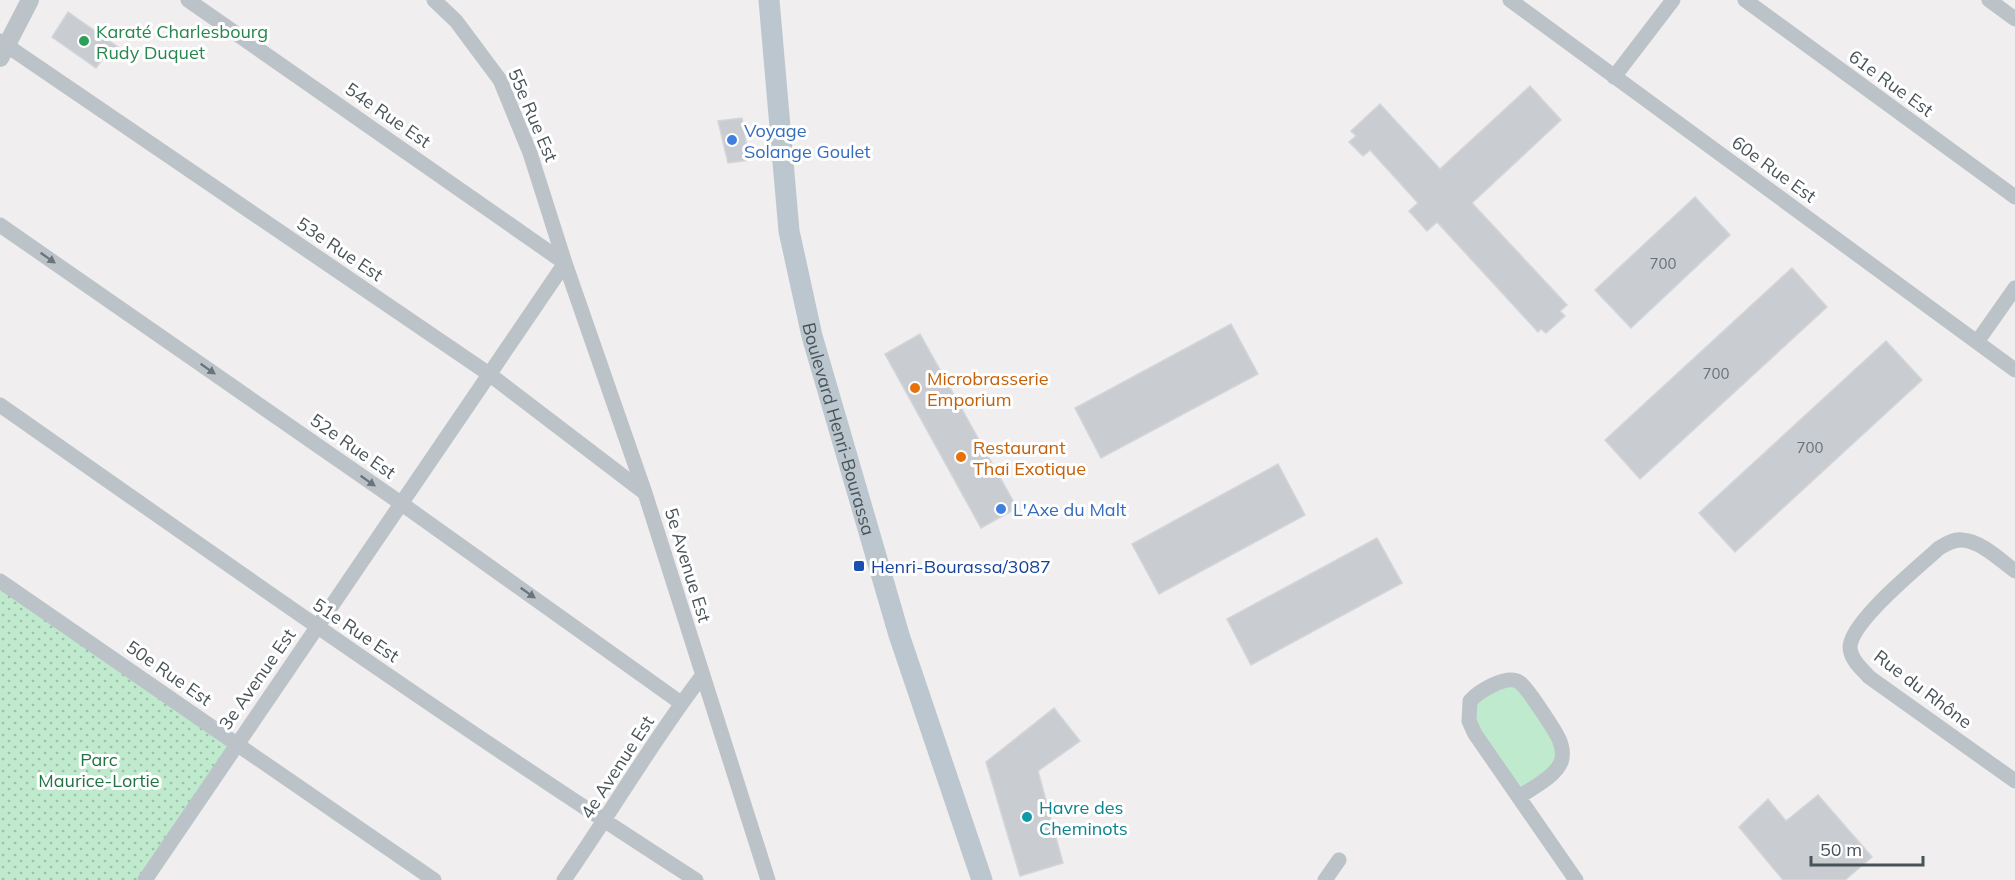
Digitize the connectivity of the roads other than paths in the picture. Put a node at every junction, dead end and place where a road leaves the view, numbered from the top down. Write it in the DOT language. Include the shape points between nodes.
graph roads {
  1 [pos="30,0"];
  2 [pos="188,0"];
  3 [pos="434,0"];
  4 [pos="769,0"];
  5 [pos="1510,0"];
  6 [pos="1674,0"];
  7 [pos="1745,0"];
  8 [pos="1989,0"];
  9 [pos="2015,18"];
  10 [pos="2,48"];
  11 [pos="1614,77"];
  12 [pos="2015,197"];
  13 [pos="0,225"];
  14 [pos="565,263"];
  15 [pos="2015,288"];
  16 [pos="1977,342"];
  17 [pos="2015,370"];
  18 [pos="489,374"];
  19 [pos="0,405"];
  20 [pos="645,493"];
  21 [pos="402,504"];
  22 [pos="2015,571"];
  23 [pos="0,581"];
  24 [pos="317,627"];
  25 [pos="702,676"];
  26 [pos="681,703"];
  27 [pos="236,744"];
  28 [pos="2015,781"];
  29 [pos="1519,797"];
  30 [pos="605,822"];
  31 [pos="1339,860"];
  32 [pos="145,880"];
  33 [pos="434,880"];
  34 [pos="564,880"];
  35 [pos="696,880"];
  36 [pos="768,880"];
  37 [pos="982,880"];
  38 [pos="1325,880"];
  39 [pos="1576,880"];
  1 -- 10 [label="street"];
  2 -- 14 [label="street, 54e Rue Est"];
  3 -- 14 [label="street, 55e Rue Est" via="456,21 500,80 530,153"];
  4 -- 37 [label="main road, Boulevard Henri-Bourassa" via="789,231 812,336 898,635"];
  5 -- 11 [label="street, 60e Rue Est"];
  6 -- 11 [label="street"];
  7 -- 12 [label="street, 61e Rue Est"];
  8 -- 9 [label="street"];
  10 -- 18 [label="street, 53e Rue Est"];
  11 -- 16 [label="street, 60e Rue Est"];
  13 -- 21 [label="street, 52e Rue Est, one-way"];
  14 -- 18 [label="street, 3e Avenue Est"];
  14 -- 20 [label="street, 5e Avenue Est"];
  15 -- 16 [label="street"];
  16 -- 17 [label="street, 60e Rue Est"];
  18 -- 20 [label="street, 53e Rue Est"];
  18 -- 21 [label="street, 3e Avenue Est"];
  19 -- 24 [label="street, 51e Rue Est"];
  20 -- 25 [label="street, 5e Avenue Est"];
  21 -- 24 [label="street, 3e Avenue Est"];
  21 -- 26 [label="street, 52e Rue Est, one-way"];
  22 -- 28 [label="street, Rue du Rhône" via="1971,542 1951,542 1866,617 1851,639 1850,649 1869,677"];
  23 -- 27 [label="street, 50e Rue Est"];
  24 -- 27 [label="street, 3e Avenue Est"];
  24 -- 30 [label="street, 51e Rue Est"];
  25 -- 26 [label="street, 4e Avenue Est"];
  25 -- 36 [label="street, 5e Avenue Est"];
  26 -- 30 [label="street, 4e Avenue Est"];
  27 -- 32 [label="street, 3e Avenue Est"];
  27 -- 33 [label="street, 50e Rue Est"];
  29 -- 29 [label="street" via="1555,772 1563,752 1558,737 1525,687 1508,680 1478,692 1470,701 1469,721"];
  29 -- 39 [label="street"];
  30 -- 34 [label="street, 4e Avenue Est"];
  30 -- 35 [label="street, 51e Rue Est"];
  31 -- 38 [label="street"];
}
